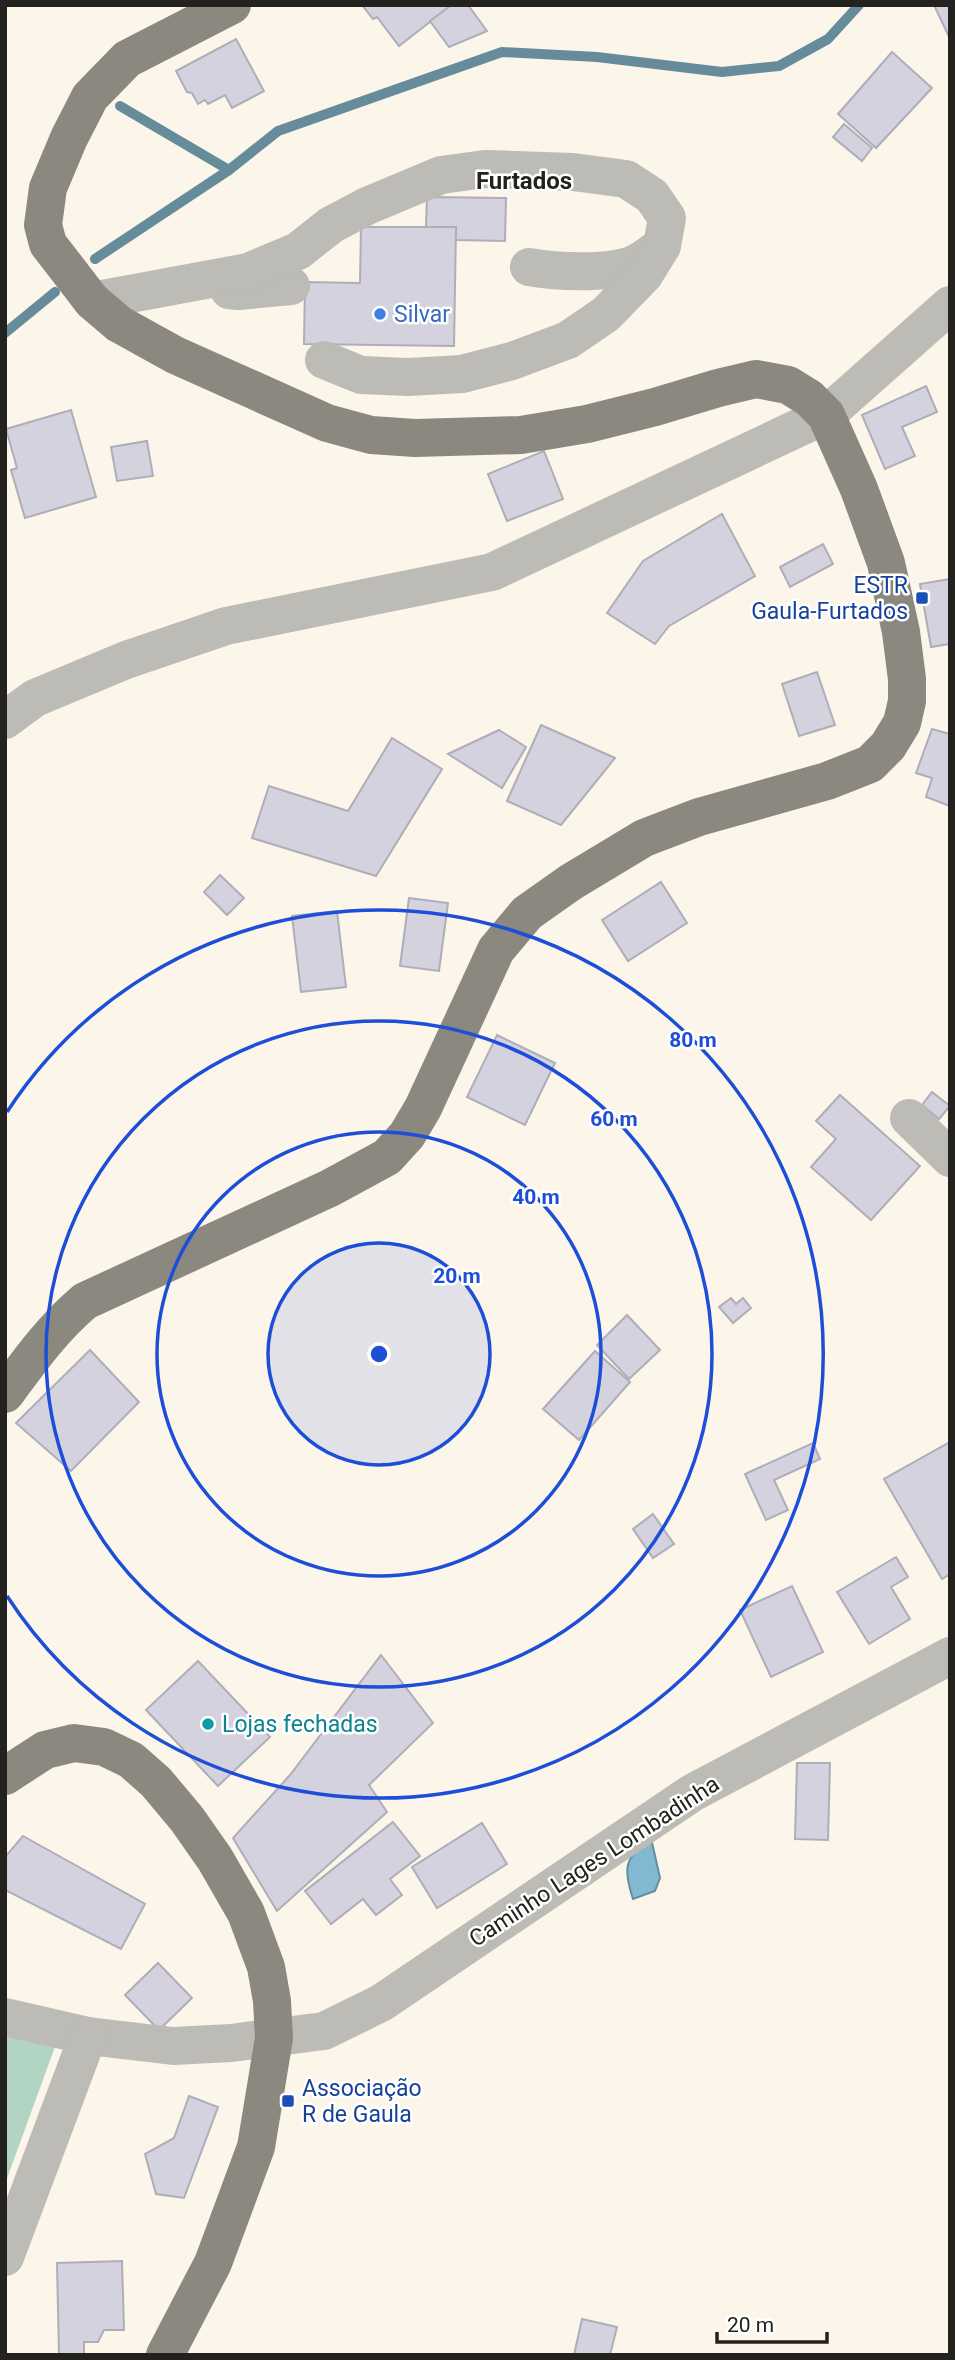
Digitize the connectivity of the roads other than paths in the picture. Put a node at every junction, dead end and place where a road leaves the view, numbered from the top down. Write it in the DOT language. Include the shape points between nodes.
graph roads {
  1 [pos="232,5"];
  2 [pos="662,246"];
  3 [pos="529,267"];
  4 [pos="201,280"];
  5 [pos="291,286"];
  6 [pos="89,297"];
  7 [pos="950,305"];
  8 [pos="324,360"];
  9 [pos="826,415"];
  10 [pos="5,720"];
  11 [pos="909,1118"];
  12 [pos="950,1158"];
  13 [pos="5,1394"];
  14 [pos="950,1656"];
  15 [pos="5,1776"];
  16 [pos="5,2017"];
  17 [pos="88,2036"];
  18 [pos="274,2038"];
  19 [pos="5,2257"];
  20 [pos="165,2355"];
  1 -- 6 [label="main road" via="127,59 90,97 69,138 48,188 43,225 48,244"];
  2 -- 3 [label="street" via="633,264 593,271"];
  2 -- 4 [label="street" via="667,218 652,196 626,179 485,169 440,175 331,225 298,251 248,272"];
  2 -- 8 [label="street" via="645,275 606,314 568,340 512,361 462,374 408,377 361,375"];
  4 -- 5 [label="street" via="214,288 238,291"];
  4 -- 6 [label="street"];
  6 -- 9 [label="main road" via="119,324 175,355 327,423 370,435 521,435 587,424 756,379 788,385"];
  7 -- 9 [label="street"];
  9 -- 10 [label="street" via="492,572 226,625 35,698"];
  9 -- 13 [label="main road" via="886,563 901,632 907,701 902,723 888,746 870,764 827,781 699,817 644,838 527,913 496,950 423,1108 387,1157 85,1301 44,1341"];
  11 -- 12 [label="street"];
  14 -- 18 [label="street, Caminho Lages Lombadinha" via="692,1793 381,2003 324,2031"];
  15 -- 18 [label="main road" via="45,1750 74,1743 104,1746 131,1760 156,1782 215,1859 246,1913 266,1967"];
  16 -- 17 [label="street, Caminho Lages Lombadinha"];
  17 -- 18 [label="street, Caminho Lages Lombadinha" via="173,2046"];
  17 -- 19 [label="street"];
  18 -- 20 [label="main road" via="256,2147 213,2263"];
}
